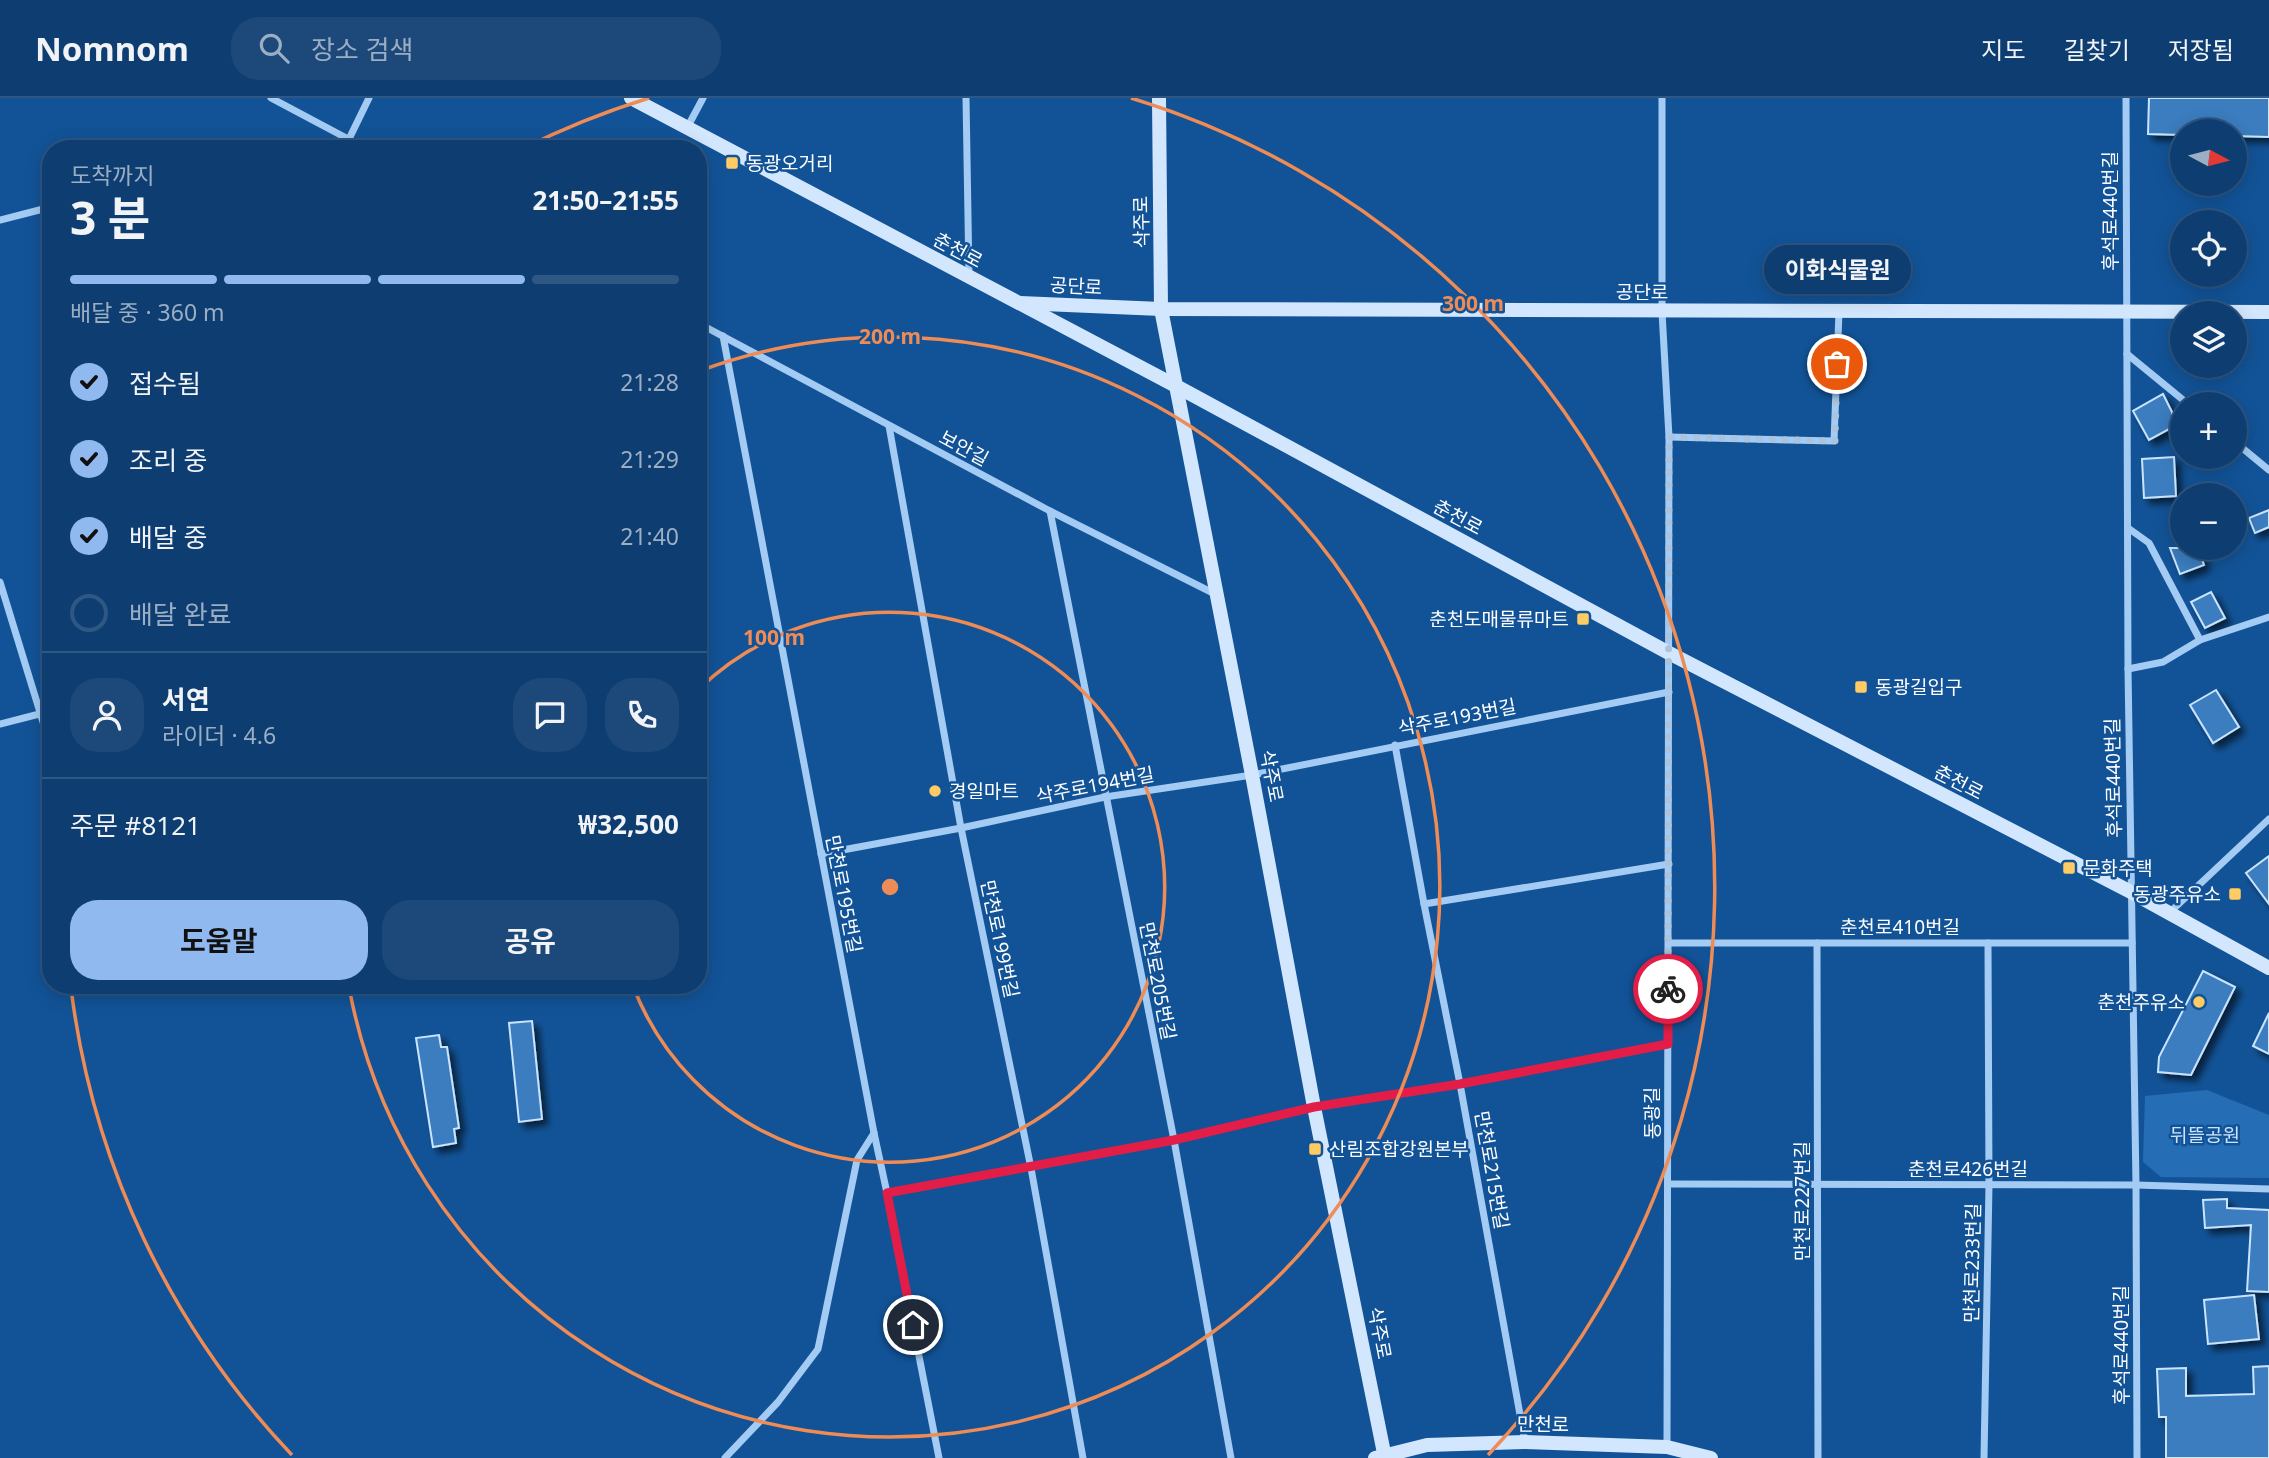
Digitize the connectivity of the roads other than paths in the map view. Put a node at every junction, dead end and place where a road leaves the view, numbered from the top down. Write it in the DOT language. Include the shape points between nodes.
graph roads {
  1 [pos="271,98"];
  2 [pos="369,98"];
  3 [pos="631,98"];
  4 [pos="703,98"];
  5 [pos="966,98"];
  6 [pos="1159,98"];
  7 [pos="1662,98"];
  8 [pos="2126,98"];
  9 [pos="687,128"];
  10 [pos="349,139"];
  11 [pos="344,140"];
  12 [pos="42,209"];
  13 [pos="0,220"];
  14 [pos="969,278"];
  15 [pos="1016,302"];
  16 [pos="1161,309"];
  17 [pos="1662,312"];
  18 [pos="1839,312"];
  19 [pos="2126,312"];
  20 [pos="2269,313"];
  21 [pos="707,328"];
  22 [pos="723,336"];
  23 [pos="2126,354"];
  24 [pos="1176,386"];
  25 [pos="2173,392"];
  26 [pos="889,426"];
  27 [pos="1669,437"];
  28 [pos="2247,452"];
  29 [pos="2269,470"];
  30 [pos="1050,511"];
  31 [pos="2128,528"];
  32 [pos="0,582"];
  33 [pos="1217,595"];
  34 [pos="2269,617"];
  35 [pos="2200,640"];
  36 [pos="1670,653"];
  37 [pos="2128,668"];
  38 [pos="1669,692"];
  39 [pos="40,714"];
  40 [pos="42,720"];
  41 [pos="0,724"];
  42 [pos="1395,745"];
  43 [pos="1252,775"];
  44 [pos="1105,797"];
  45 [pos="2269,818"];
  46 [pos="961,828"];
  47 [pos="821,854"];
  48 [pos="1669,864"];
  49 [pos="2131,892"];
  50 [pos="1424,904"];
  51 [pos="2168,914"];
  52 [pos="1669,943"];
  53 [pos="1817,943"];
  54 [pos="1987,943"];
  55 [pos="2132,943"];
  56 [pos="2269,968"];
  57 [pos="1668,1044"];
  58 [pos="1460,1084"];
  59 [pos="1314,1107"];
  60 [pos="874,1133"];
  61 [pos="1174,1140"];
  62 [pos="1031,1168"];
  63 [pos="1668,1184"];
  64 [pos="1818,1184"];
  65 [pos="1989,1185"];
  66 [pos="2136,1185"];
  67 [pos="2269,1189"];
  68 [pos="887,1193"];
  69 [pos="1525,1442"];
  70 [pos="1667,1447"];
  71 [pos="1382,1457"];
  72 [pos="726,1458"];
  73 [pos="939,1458"];
  74 [pos="1083,1458"];
  75 [pos="1231,1458"];
  76 [pos="1711,1458"];
  77 [pos="1818,1458"];
  78 [pos="1984,1458"];
  79 [pos="2137,1458"];
  1 -- 10 [label="street"];
  2 -- 10 [label="street"];
  3 -- 9 [label="street, 춘천로"];
  4 -- 9 [label="street"];
  5 -- 14 [label="street"];
  6 -- 16 [label="street, 삭주로"];
  7 -- 17 [label="street, 동광길"];
  8 -- 19 [label="street, 후석로440번길"];
  9 -- 14 [label="street, 춘천로"];
  10 -- 11 [label="street"];
  12 -- 13 [label="street"];
  14 -- 15 [label="street, 춘천로"];
  15 -- 16 [label="street, 공단로"];
  15 -- 24 [label="street, 춘천로"];
  16 -- 17 [label="street, 공단로"];
  16 -- 24 [label="street, 삭주로"];
  17 -- 18 [label="street, 공단로"];
  17 -- 27 [label="street, 동광길"];
  18 -- 19 [label="street, 공단로"];
  18 -- 27 [label="street" via="1835,441"];
  19 -- 20 [label="street, 공단로"];
  19 -- 23 [label="street, 후석로440번길"];
  21 -- 22 [label="street, 보안길"];
  22 -- 26 [label="street, 보안길"];
  22 -- 47 [label="street, 만천로195번길"];
  23 -- 25 [label="street"];
  23 -- 31 [label="street, 후석로440번길"];
  24 -- 33 [label="street, 삭주로"];
  24 -- 36 [label="street, 춘천로"];
  26 -- 30 [label="street, 보안길"];
  26 -- 46 [label="street, 만천로199번길"];
  27 -- 36 [label="street, 동광길"];
  28 -- 29 [label="street"];
  30 -- 33 [label="street, 보안길"];
  30 -- 44 [label="street, 만천로205번길"];
  31 -- 35 [label="street" via="2149,543"];
  31 -- 37 [label="street, 후석로440번길"];
  32 -- 39 [label="street"];
  33 -- 43 [label="street, 삭주로"];
  34 -- 35 [label="street"];
  35 -- 37 [label="street" via="2163,662"];
  36 -- 38 [label="street, 동광길"];
  36 -- 49 [label="street, 춘천로"];
  37 -- 49 [label="street, 후석로440번길"];
  38 -- 42 [label="street, 삭주로193번길"];
  38 -- 48 [label="street, 동광길"];
  39 -- 40 [label="street"];
  39 -- 41 [label="street"];
  42 -- 43 [label="street, 삭주로193번길"];
  42 -- 50 [label="street, 만천로215번길"];
  43 -- 44 [label="street, 삭주로194번길"];
  43 -- 59 [label="street, 삭주로"];
  44 -- 46 [label="street, 삭주로194번길"];
  44 -- 61 [label="street, 만천로205번길"];
  45 -- 51 [label="street"];
  46 -- 47 [label="street, 삭주로194번길"];
  46 -- 62 [label="street, 만천로199번길"];
  47 -- 60 [label="street, 만천로195번길"];
  48 -- 50 [label="street"];
  48 -- 52 [label="street, 동광길"];
  49 -- 51 [label="street, 춘천로"];
  49 -- 55 [label="street, 후석로440번길"];
  50 -- 58 [label="street, 만천로215번길"];
  51 -- 56 [label="street, 춘천로"];
  52 -- 53 [label="street, 춘천로410번길"];
  52 -- 57 [label="street, 동광길"];
  53 -- 54 [label="street, 춘천로410번길"];
  53 -- 64 [label="street, 만천로227번길"];
  54 -- 55 [label="street, 춘천로410번길"];
  54 -- 65 [label="street, 만천로233번길"];
  55 -- 66 [label="street, 후석로440번길"];
  57 -- 58 [label="street"];
  57 -- 63 [label="street, 동광길"];
  58 -- 59 [label="street"];
  58 -- 69 [label="street, 만천로215번길"];
  59 -- 61 [label="street"];
  59 -- 71 [label="street, 삭주로"];
  60 -- 68 [label="street, 만천로195번길"];
  60 -- 72 [label="street" via="857,1160 818,1349 778,1402"];
  61 -- 62 [label="street"];
  61 -- 75 [label="street, 만천로205번길"];
  62 -- 68 [label="street"];
  62 -- 74 [label="street, 만천로199번길"];
  63 -- 64 [label="street, 춘천로426번길"];
  63 -- 70 [label="street, 동광길"];
  64 -- 65 [label="street, 춘천로426번길"];
  64 -- 77 [label="street, 만천로227번길"];
  65 -- 66 [label="street, 춘천로426번길"];
  65 -- 78 [label="street, 만천로233번길"];
  66 -- 67 [label="street, 춘천로426번길"];
  66 -- 79 [label="street, 후석로440번길"];
  68 -- 73 [label="street, 만천로195번길"];
  69 -- 70 [label="street, 만천로"];
  69 -- 71 [label="street, 만천로" via="1427,1445"];
  70 -- 76 [label="street, 만천로"];
}
